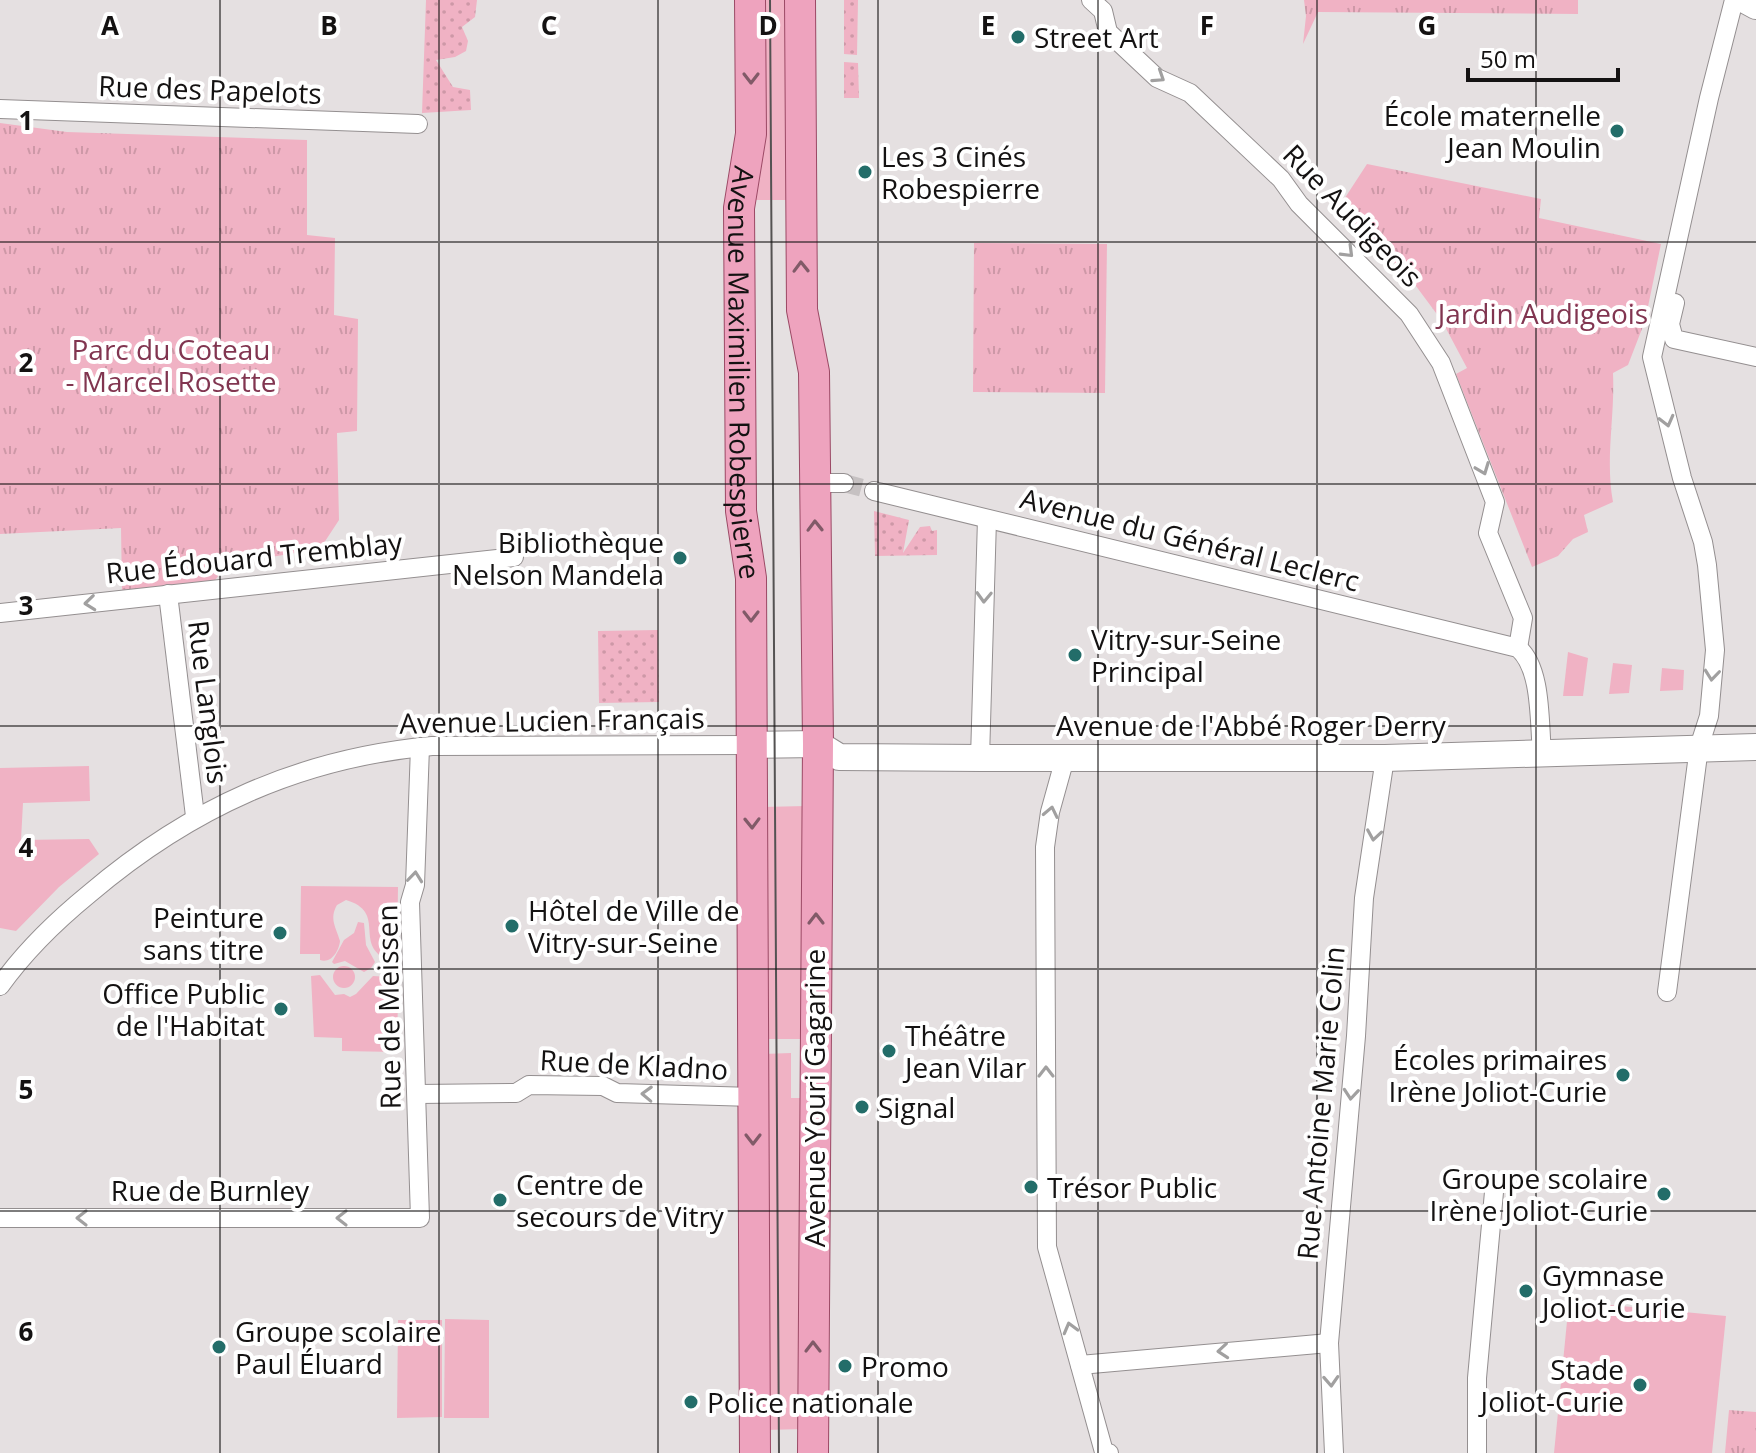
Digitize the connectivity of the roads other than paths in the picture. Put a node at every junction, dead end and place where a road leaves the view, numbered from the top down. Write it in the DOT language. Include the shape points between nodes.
graph roads {
  1 [pos="750,0"];
  2 [pos="800,0"];
  3 [pos="1738,3"];
  4 [pos="1101,4"];
  5 [pos="1756,18"];
  6 [pos="0,109"];
  7 [pos="418,124"];
  8 [pos="1671,270"];
  9 [pos="1674,339"];
  10 [pos="1653,351"];
  11 [pos="1756,357"];
  12 [pos="874,491"];
  13 [pos="987,519"];
  14 [pos="514,557"];
  15 [pos="168,594"];
  16 [pos="0,613"];
  17 [pos="1518,648"];
  18 [pos="818,744"];
  19 [pos="750,745"];
  20 [pos="420,747"];
  21 [pos="1699,747"];
  22 [pos="1756,747"];
  23 [pos="1542,752"];
  24 [pos="980,758"];
  25 [pos="1065,758"];
  26 [pos="1385,758"];
  27 [pos="195,816"];
  28 [pos="1,983"];
  29 [pos="1667,992"];
  30 [pos="418,1094"];
  31 [pos="753,1097"];
  32 [pos="1494,1192"];
  33 [pos="0,1218"];
  34 [pos="420,1218"];
  35 [pos="1329,1343"];
  36 [pos="1080,1365"];
  37 [pos="1107,1452"];
  38 [pos="755,1453"];
  39 [pos="813,1453"];
  40 [pos="1094,1453"];
  41 [pos="1334,1453"];
  42 [pos="1477,1453"];
  1 -- 19 [label="main road, Avenue Maximilien Robespierre, one-way" via="751,134 739,208 741,511 751,578"];
  18 -- 2 [label="main road, Avenue Maximilien Robespierre, one-way" via="814,372 802,310"];
  3 -- 5 [label="street"];
  3 -- 8 [label="street" via="1709,98"];
  4 -- 17 [label="street, Rue Audigeois, one-way" via="1108,32 1157,78 1190,93 1281,179 1299,204 1409,314 1441,363 1495,502 1488,533 1523,618"];
  6 -- 7 [label="street, Rue des Papelots"];
  8 -- 9 [label="street" via="1677,288 1670,324"];
  8 -- 10 [label="street"];
  9 -- 10 [label="street"];
  9 -- 11 [label="street"];
  10 -- 21 [label="street, one-way" via="1707,565 1715,650 1709,716"];
  12 -- 13 [label="street"];
  13 -- 17 [label="street, Avenue du Général Leclerc"];
  13 -- 24 [label="street, Avenue du Général Leclerc, one-way"];
  14 -- 15 [label="street, Rue Édouard Tremblay"];
  15 -- 16 [label="street, Rue Édouard Tremblay, one-way"];
  15 -- 27 [label="street, Rue Langlois"];
  17 -- 23 [label="street, Rue Audigeois" via="1534,671"];
  18 -- 19 [label="main road, Avenue de l'Abbé Roger Derry"];
  18 -- 24 [label="main road, Avenue de l'Abbé Roger Derry" via="839,757"];
  39 -- 18 [label="main road, Avenue Youri Gagarine, one-way"];
  19 -- 20 [label="street, Avenue Lucien Français"];
  19 -- 31 [label="main road, one-way"];
  20 -- 27 [label="street, Avenue Lucien Français" via="295,772"];
  30 -- 20 [label="street, Rue de Meissen, one-way" via="410,902"];
  21 -- 22 [label="main road, Avenue de l'Abbé Roger Derry"];
  21 -- 23 [label="main road, Avenue de l'Abbé Roger Derry"];
  21 -- 29 [label="street"];
  23 -- 26 [label="main road, Avenue de l'Abbé Roger Derry"];
  24 -- 25 [label="main road, Avenue de l'Abbé Roger Derry"];
  25 -- 26 [label="main road, Avenue de l'Abbé Roger Derry"];
  36 -- 25 [label="street, one-way" via="1047,1247 1045,847"];
  26 -- 35 [label="street, Rue Antoine Marie Colin, one-way" via="1364,898"];
  27 -- 28 [label="street, Avenue Lucien Français" via="130,859 49,927"];
  31 -- 30 [label="street, Rue de Kladno, one-way" via="529,1085 516,1093"];
  30 -- 34 [label="street, Rue de Meissen"];
  31 -- 38 [label="main road, one-way"];
  32 -- 42 [label="street" via="1477,1378"];
  34 -- 33 [label="street, Rue de Burnley, one-way"];
  35 -- 36 [label="street, one-way"];
  35 -- 41 [label="street, Rue Antoine Marie Colin, one-way"];
  36 -- 37 [label="street"];
  37 -- 40 [label="street"];
}
